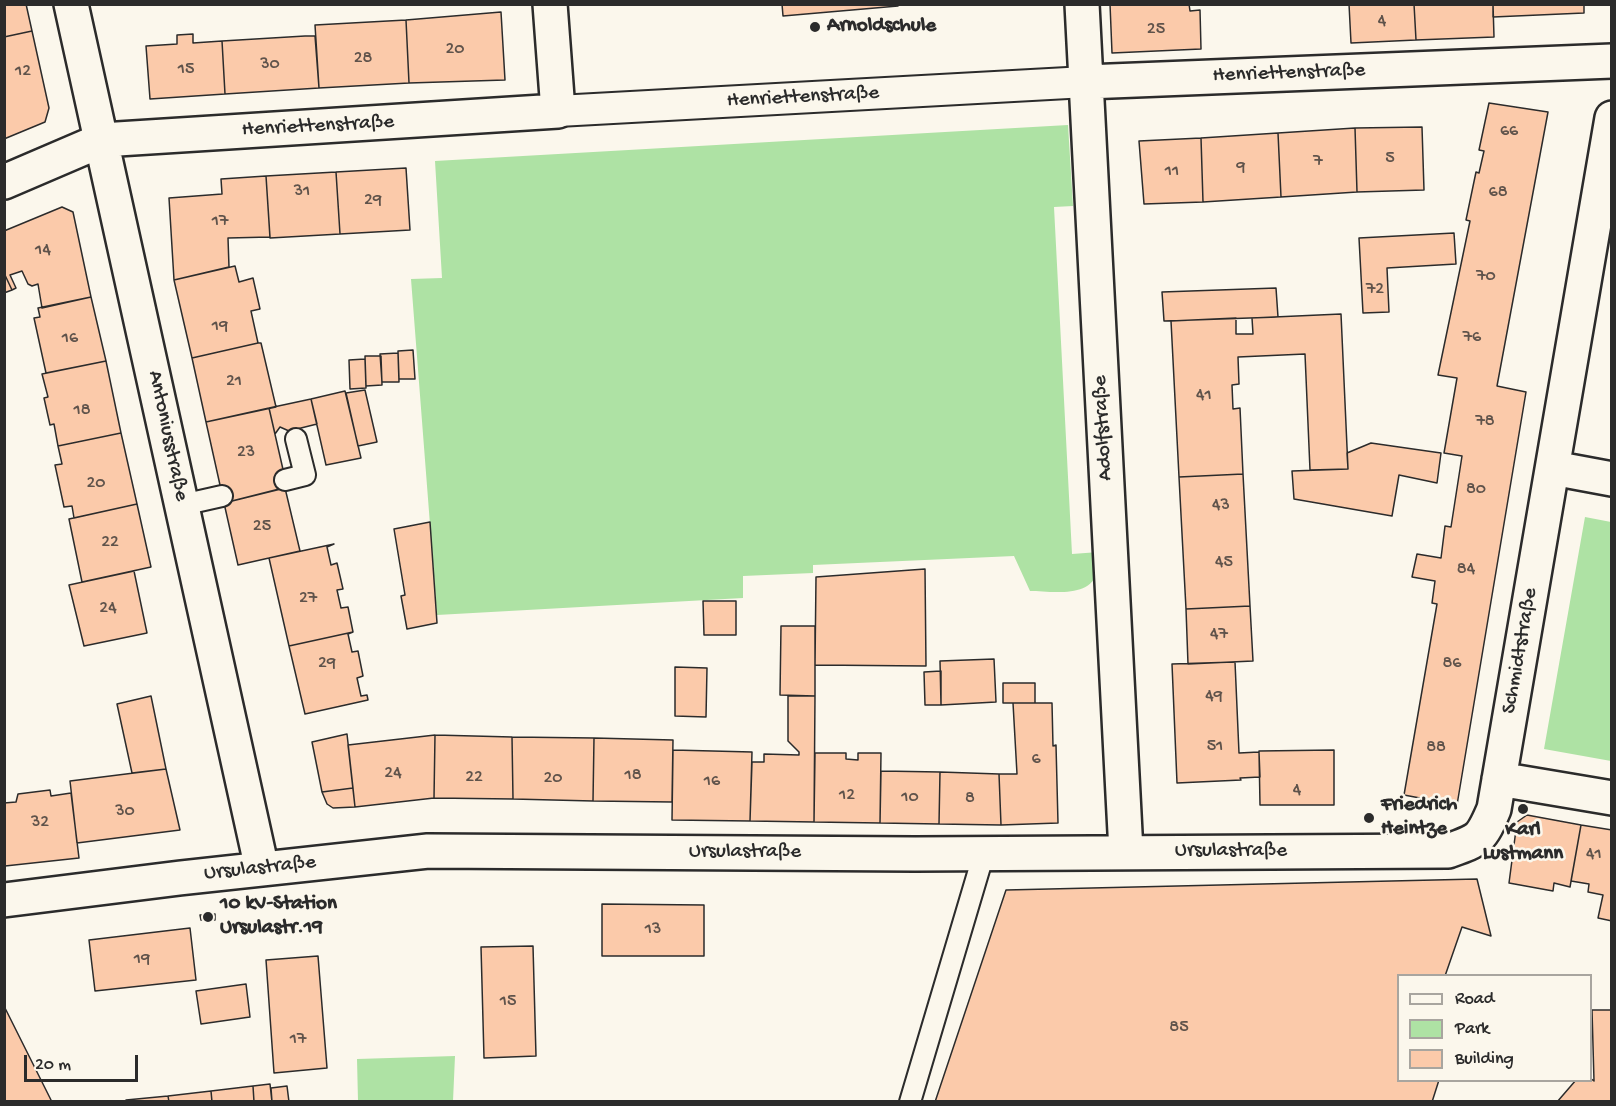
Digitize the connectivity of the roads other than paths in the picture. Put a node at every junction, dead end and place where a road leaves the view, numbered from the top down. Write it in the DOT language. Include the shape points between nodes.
graph roads {
  1 [pos="71,4"];
  2 [pos="550,4"];
  3 [pos="1082,4"];
  4 [pos="1611,61"];
  5 [pos="1086,82"];
  6 [pos="558,111"];
  7 [pos="1611,118"];
  8 [pos="102,140"];
  9 [pos="4,182"];
  10 [pos="296,439"];
  11 [pos="1552,468"];
  12 [pos="1611,479"];
  13 [pos="285,480"];
  14 [pos="222,496"];
  15 [pos="182,505"];
  16 [pos="1499,779"];
  17 [pos="1611,798"];
  18 [pos="1484,832"];
  19 [pos="1126,852"];
  20 [pos="984,853"];
  21 [pos="262,869"];
  22 [pos="4,900"];
  23 [pos="910,1101"];
  1 -- 8 [label="street, Antoniusstraße"];
  2 -- 6 [label="street"];
  3 -- 5 [label="street, Adolfstraße"];
  4 -- 5 [label="street, Henriettenstraße"];
  5 -- 6 [label="street, Henriettenstraße"];
  5 -- 19 [label="street, Adolfstraße"];
  6 -- 8 [label="street, Henriettenstraße"];
  7 -- 11 [label="street, Schmidtstraße"];
  8 -- 9 [label="street, Henriettenstraße"];
  8 -- 15 [label="street, Antoniusstraße"];
  10 -- 13 [label="lane" via="305,475"];
  11 -- 12 [label="street"];
  11 -- 16 [label="street, Schmidtstraße"];
  14 -- 15 [label="lane"];
  15 -- 21 [label="street, Antoniusstraße"];
  16 -- 17 [label="street"];
  16 -- 18 [label="street, Schmidtstraße" via="1494,810"];
  18 -- 19 [label="street, Ursulastraße" via="1471,843 1448,851"];
  19 -- 20 [label="street, Ursulastraße"];
  20 -- 21 [label="street, Ursulastraße" via="428,851"];
  20 -- 23 [label="lane"];
  21 -- 22 [label="street, Ursulastraße"];
}
